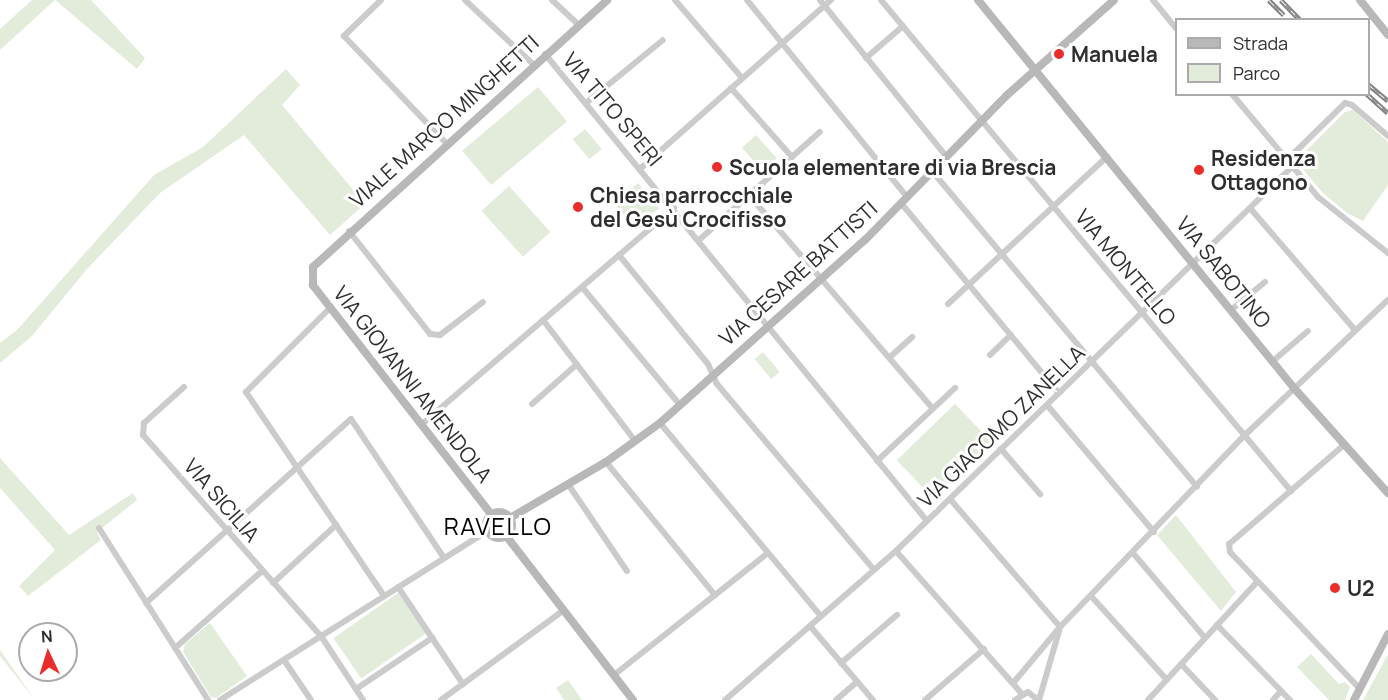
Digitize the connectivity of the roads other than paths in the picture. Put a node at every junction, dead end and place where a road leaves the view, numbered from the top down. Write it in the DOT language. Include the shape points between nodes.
graph roads {
  1 [pos="381,0"];
  2 [pos="465,0"];
  3 [pos="552,0"];
  4 [pos="606,0"];
  5 [pos="675,0"];
  6 [pos="747,0"];
  7 [pos="831,0"];
  8 [pos="881,0"];
  9 [pos="978,0"];
  10 [pos="1114,0"];
  11 [pos="1153,0"];
  12 [pos="1360,0"];
  13 [pos="822,3"];
  14 [pos="579,26"];
  15 [pos="903,26"];
  16 [pos="1175,27"];
  17 [pos="1388,35"];
  18 [pos="663,40"];
  19 [pos="782,43"];
  20 [pos="545,54"];
  21 [pos="866,58"];
  22 [pos="534,65"];
  23 [pos="1035,70"];
  24 [pos="742,78"];
  25 [pos="731,88"];
  26 [pos="1234,96"];
  27 [pos="586,103"];
  28 [pos="982,120"];
  29 [pos="820,132"];
  30 [pos="1388,136"];
  31 [pos="446,143"];
  32 [pos="946,156"];
  33 [pos="792,157"];
  34 [pos="1107,157"];
  35 [pos="1286,161"];
  36 [pos="1292,167"];
  37 [pos="641,168"];
  38 [pos="932,171"];
  39 [pos="749,195"];
  40 [pos="904,200"];
  41 [pos="1054,207"];
  42 [pos="674,208"];
  43 [pos="1250,208"];
  44 [pos="349,231"];
  45 [pos="699,240"];
  46 [pos="1388,253"];
  47 [pos="1002,254"];
  48 [pos="620,255"];
  49 [pos="1194,262"];
  50 [pos="312,274"];
  51 [pos="822,279"];
  52 [pos="1265,282"];
  53 [pos="969,284"];
  54 [pos="582,287"];
  55 [pos="1388,300"];
  56 [pos="483,302"];
  57 [pos="948,304"];
  58 [pos="330,308"];
  59 [pos="1231,310"];
  60 [pos="1142,313"];
  61 [pos="543,320"];
  62 [pos="767,327"];
  63 [pos="1355,330"];
  64 [pos="1308,331"];
  65 [pos="1011,335"];
  66 [pos="912,337"];
  67 [pos="990,355"];
  68 [pos="890,357"];
  69 [pos="1092,361"];
  70 [pos="1273,361"];
  71 [pos="577,364"];
  72 [pos="713,374"];
  73 [pos="184,387"];
  74 [pos="954,388"];
  75 [pos="1294,388"];
  76 [pos="1059,393"];
  77 [pos="532,404"];
  78 [pos="680,405"];
  79 [pos="1047,405"];
  80 [pos="933,409"];
  81 [pos="660,423"];
  82 [pos="422,424"];
  83 [pos="1245,435"];
  84 [pos="636,442"];
  85 [pos="1345,444"];
  86 [pos="1001,449"];
  87 [pos="877,461"];
  88 [pos="606,462"];
  89 [pos="298,467"];
  90 [pos="568,484"];
  91 [pos="1197,487"];
  92 [pos="1291,491"];
  93 [pos="1388,493"];
  94 [pos="1041,494"];
  95 [pos="950,499"];
  96 [pos="491,514"];
  97 [pos="510,518"];
  98 [pos="927,521"];
  99 [pos="336,525"];
  100 [pos="99,528"];
  101 [pos="226,531"];
  102 [pos="487,531"];
  103 [pos="1154,532"];
  104 [pos="507,537"];
  105 [pos="896,551"];
  106 [pos="768,553"];
  107 [pos="1133,553"];
  108 [pos="444,558"];
  109 [pos="874,570"];
  110 [pos="262,571"];
  111 [pos="627,571"];
  112 [pos="1257,582"];
  113 [pos="273,583"];
  114 [pos="398,587"];
  115 [pos="715,595"];
  116 [pos="384,596"];
  117 [pos="1091,596"];
  118 [pos="146,603"];
  119 [pos="564,610"];
  120 [pos="897,615"];
  121 [pos="821,616"];
  122 [pos="1217,625"];
  123 [pos="810,626"];
  124 [pos="1060,627"];
  125 [pos="1388,634"];
  126 [pos="321,636"];
  127 [pos="432,638"];
  128 [pos="1205,639"];
  129 [pos="175,648"];
  130 [pos="984,649"];
  131 [pos="284,660"];
  132 [pos="841,663"];
  133 [pos="1181,664"];
  134 [pos="614,675"];
  135 [pos="1167,680"];
  136 [pos="857,682"];
  137 [pos="1014,682"];
  138 [pos="463,684"];
  139 [pos="1359,688"];
  140 [pos="356,689"];
  141 [pos="1281,692"];
  142 [pos="1021,693"];
  143 [pos="224,699"];
  144 [pos="208,700"];
  145 [pos="311,700"];
  146 [pos="363,700"];
  147 [pos="441,700"];
  148 [pos="633,700"];
  149 [pos="725,700"];
  150 [pos="837,700"];
  151 [pos="873,700"];
  152 [pos="925,700"];
  153 [pos="1015,700"];
  154 [pos="1038,700"];
  155 [pos="1148,700"];
  156 [pos="1215,700"];
  157 [pos="1273,700"];
  158 [pos="1290,700"];
  159 [pos="1354,700"];
  1 -- 31 [label="street" via="344,36"];
  2 -- 22 [label="street"];
  3 -- 14 [label="street"];
  4 -- 14 [label="street, VIALE MARCO MINGHETTI"];
  5 -- 24 [label="street"];
  6 -- 19 [label="street"];
  7 -- 13 [label="street"];
  8 -- 15 [label="street, VIA MONTELLO"];
  9 -- 23 [label="street, VIA SABOTINO"];
  10 -- 23 [label="street, VIA CESARE BATTISTI"];
  11 -- 16 [label="street"];
  12 -- 17 [label="street"];
  13 -- 19 [label="street"];
  13 -- 21 [label="street"];
  14 -- 20 [label="street, VIALE MARCO MINGHETTI"];
  15 -- 21 [label="street"];
  15 -- 28 [label="street, VIA MONTELLO"];
  18 -- 27 [label="street"];
  19 -- 24 [label="street"];
  19 -- 40 [label="street"];
  20 -- 22 [label="street, VIALE MARCO MINGHETTI"];
  20 -- 27 [label="street, VIA TITO SPERI"];
  21 -- 32 [label="street"];
  22 -- 31 [label="street, VIALE MARCO MINGHETTI"];
  23 -- 28 [label="street, VIA CESARE BATTISTI"];
  23 -- 34 [label="street, VIA SABOTINO"];
  24 -- 25 [label="street"];
  25 -- 33 [label="street"];
  25 -- 37 [label="street"];
  26 -- 35 [label="street"];
  27 -- 37 [label="street, VIA TITO SPERI"];
  28 -- 32 [label="street, VIA CESARE BATTISTI"];
  28 -- 41 [label="street, VIA MONTELLO"];
  29 -- 33 [label="street"];
  30 -- 35 [label="street" via="1352,105 1345,104"];
  31 -- 44 [label="street, VIALE MARCO MINGHETTI"];
  32 -- 38 [label="street, VIA CESARE BATTISTI"];
  33 -- 39 [label="street"];
  34 -- 41 [label="street"];
  34 -- 49 [label="street, VIA SABOTINO"];
  35 -- 36 [label="street"];
  36 -- 43 [label="street, VIA GIACOMO ZANELLA"];
  36 -- 46 [label="street" via="1318,197"];
  37 -- 42 [label="street, VIA TITO SPERI"];
  38 -- 40 [label="street, VIA CESARE BATTISTI"];
  38 -- 47 [label="street"];
  39 -- 45 [label="street"];
  39 -- 51 [label="street"];
  40 -- 51 [label="street, VIA CESARE BATTISTI"];
  40 -- 53 [label="street"];
  41 -- 47 [label="street"];
  41 -- 60 [label="street, VIA MONTELLO"];
  42 -- 45 [label="street, VIA TITO SPERI"];
  42 -- 48 [label="street"];
  43 -- 49 [label="street, VIA GIACOMO ZANELLA"];
  43 -- 63 [label="street"];
  44 -- 50 [label="street, VIALE MARCO MINGHETTI" via="316,261"];
  44 -- 56 [label="street" via="430,334 440,335"];
  45 -- 62 [label="street, VIA TITO SPERI"];
  47 -- 53 [label="street"];
  47 -- 69 [label="street"];
  48 -- 54 [label="street"];
  48 -- 72 [label="street"];
  49 -- 59 [label="street, VIA SABOTINO"];
  49 -- 60 [label="street, VIA GIACOMO ZANELLA"];
  50 -- 58 [label="street, VIA GIOVANNI AMENDOLA" via="313,285"];
  51 -- 62 [label="street, VIA CESARE BATTISTI"];
  51 -- 68 [label="street"];
  52 -- 59 [label="street"];
  53 -- 57 [label="street"];
  53 -- 65 [label="street"];
  54 -- 61 [label="street"];
  54 -- 78 [label="street"];
  55 -- 63 [label="street"];
  58 -- 82 [label="street, VIA GIOVANNI AMENDOLA"];
  58 -- 89 [label="street" via="246,392"];
  59 -- 70 [label="street, VIA SABOTINO"];
  60 -- 69 [label="street, VIA GIACOMO ZANELLA"];
  60 -- 83 [label="street, VIA MONTELLO"];
  61 -- 71 [label="street"];
  61 -- 82 [label="street"];
  62 -- 72 [label="street, VIA CESARE BATTISTI"];
  62 -- 87 [label="street, VIA TITO SPERI"];
  63 -- 75 [label="street"];
  64 -- 70 [label="street"];
  65 -- 67 [label="street"];
  65 -- 76 [label="street"];
  66 -- 68 [label="street"];
  68 -- 80 [label="street"];
  69 -- 76 [label="street, VIA GIACOMO ZANELLA"];
  69 -- 91 [label="street"];
  70 -- 75 [label="street, VIA SABOTINO"];
  71 -- 77 [label="street"];
  71 -- 84 [label="street"];
  72 -- 78 [label="street, VIA CESARE BATTISTI"];
  72 -- 109 [label="street"];
  73 -- 101 [label="street, VIA SICILIA" via="144,423 143,435"];
  74 -- 80 [label="street"];
  75 -- 83 [label="street"];
  75 -- 85 [label="street, VIA SABOTINO"];
  76 -- 79 [label="street, VIA GIACOMO ZANELLA"];
  78 -- 81 [label="street, VIA CESARE BATTISTI"];
  79 -- 86 [label="street, VIA GIACOMO ZANELLA"];
  79 -- 103 [label="street"];
  80 -- 87 [label="street"];
  81 -- 84 [label="street, VIA CESARE BATTISTI"];
  81 -- 106 [label="street"];
  82 -- 96 [label="street, VIA GIOVANNI AMENDOLA"];
  83 -- 91 [label="street"];
  83 -- 92 [label="street, VIA MONTELLO"];
  84 -- 88 [label="street, VIA CESARE BATTISTI"];
  85 -- 92 [label="street"];
  85 -- 93 [label="street, VIA SABOTINO"];
  86 -- 94 [label="street"];
  86 -- 95 [label="street, VIA GIACOMO ZANELLA"];
  87 -- 98 [label="street, VIA TITO SPERI"];
  88 -- 90 [label="street, VIA CESARE BATTISTI"];
  88 -- 115 [label="street"];
  89 -- 99 [label="street"];
  89 -- 101 [label="street"];
  89 -- 108 [label="street" via="351,419"];
  90 -- 97 [label="street, VIA CESARE BATTISTI"];
  90 -- 111 [label="street"];
  91 -- 103 [label="street"];
  92 -- 112 [label="street" via="1229,544 1230,552"];
  95 -- 98 [label="street, VIA GIACOMO ZANELLA"];
  95 -- 124 [label="street"];
  96 -- 97 [label="street" via="502,512"];
  96 -- 102 [label="street" via="486,522"];
  97 -- 104 [label="street" via="512,528"];
  98 -- 105 [label="street, VIA GIACOMO ZANELLA"];
  99 -- 113 [label="street"];
  99 -- 116 [label="street"];
  100 -- 118 [label="street"];
  101 -- 110 [label="street, VIA SICILIA"];
  101 -- 118 [label="street"];
  102 -- 104 [label="street" via="495,538"];
  102 -- 108 [label="street"];
  103 -- 107 [label="street"];
  104 -- 119 [label="street"];
  105 -- 109 [label="street, VIA GIACOMO ZANELLA"];
  105 -- 130 [label="street"];
  106 -- 115 [label="street"];
  106 -- 121 [label="street"];
  107 -- 117 [label="street"];
  107 -- 128 [label="street"];
  108 -- 114 [label="street"];
  109 -- 121 [label="street, VIA GIACOMO ZANELLA"];
  110 -- 113 [label="street, VIA SICILIA"];
  110 -- 129 [label="street"];
  112 -- 122 [label="street"];
  112 -- 139 [label="street"];
  113 -- 126 [label="street, VIA SICILIA"];
  114 -- 116 [label="street"];
  114 -- 127 [label="street"];
  115 -- 134 [label="street"];
  116 -- 126 [label="street"];
  117 -- 124 [label="street"];
  117 -- 135 [label="street"];
  118 -- 129 [label="street"];
  119 -- 134 [label="street"];
  119 -- 138 [label="street"];
  120 -- 132 [label="street"];
  121 -- 123 [label="street, VIA GIACOMO ZANELLA"];
  122 -- 128 [label="street"];
  122 -- 141 [label="street"];
  123 -- 132 [label="street"];
  123 -- 149 [label="street, VIA GIACOMO ZANELLA"];
  124 -- 137 [label="street"];
  124 -- 154 [label="street"];
  125 -- 139 [label="street"];
  126 -- 131 [label="street"];
  126 -- 140 [label="street, VIA SICILIA"];
  127 -- 138 [label="street"];
  127 -- 140 [label="street"];
  128 -- 133 [label="street"];
  129 -- 144 [label="street"];
  130 -- 137 [label="street"];
  130 -- 152 [label="street"];
  131 -- 143 [label="street"];
  131 -- 145 [label="street"];
  132 -- 136 [label="street"];
  133 -- 135 [label="street"];
  133 -- 156 [label="street"];
  134 -- 148 [label="street"];
  135 -- 155 [label="street"];
  136 -- 150 [label="street"];
  136 -- 151 [label="street"];
  137 -- 142 [label="street"];
  138 -- 147 [label="street"];
  139 -- 159 [label="street"];
  140 -- 146 [label="street, VIA SICILIA"];
  141 -- 157 [label="street"];
  141 -- 158 [label="street"];
  142 -- 153 [label="street"];
  142 -- 154 [label="street" via="1032,693"];
}
